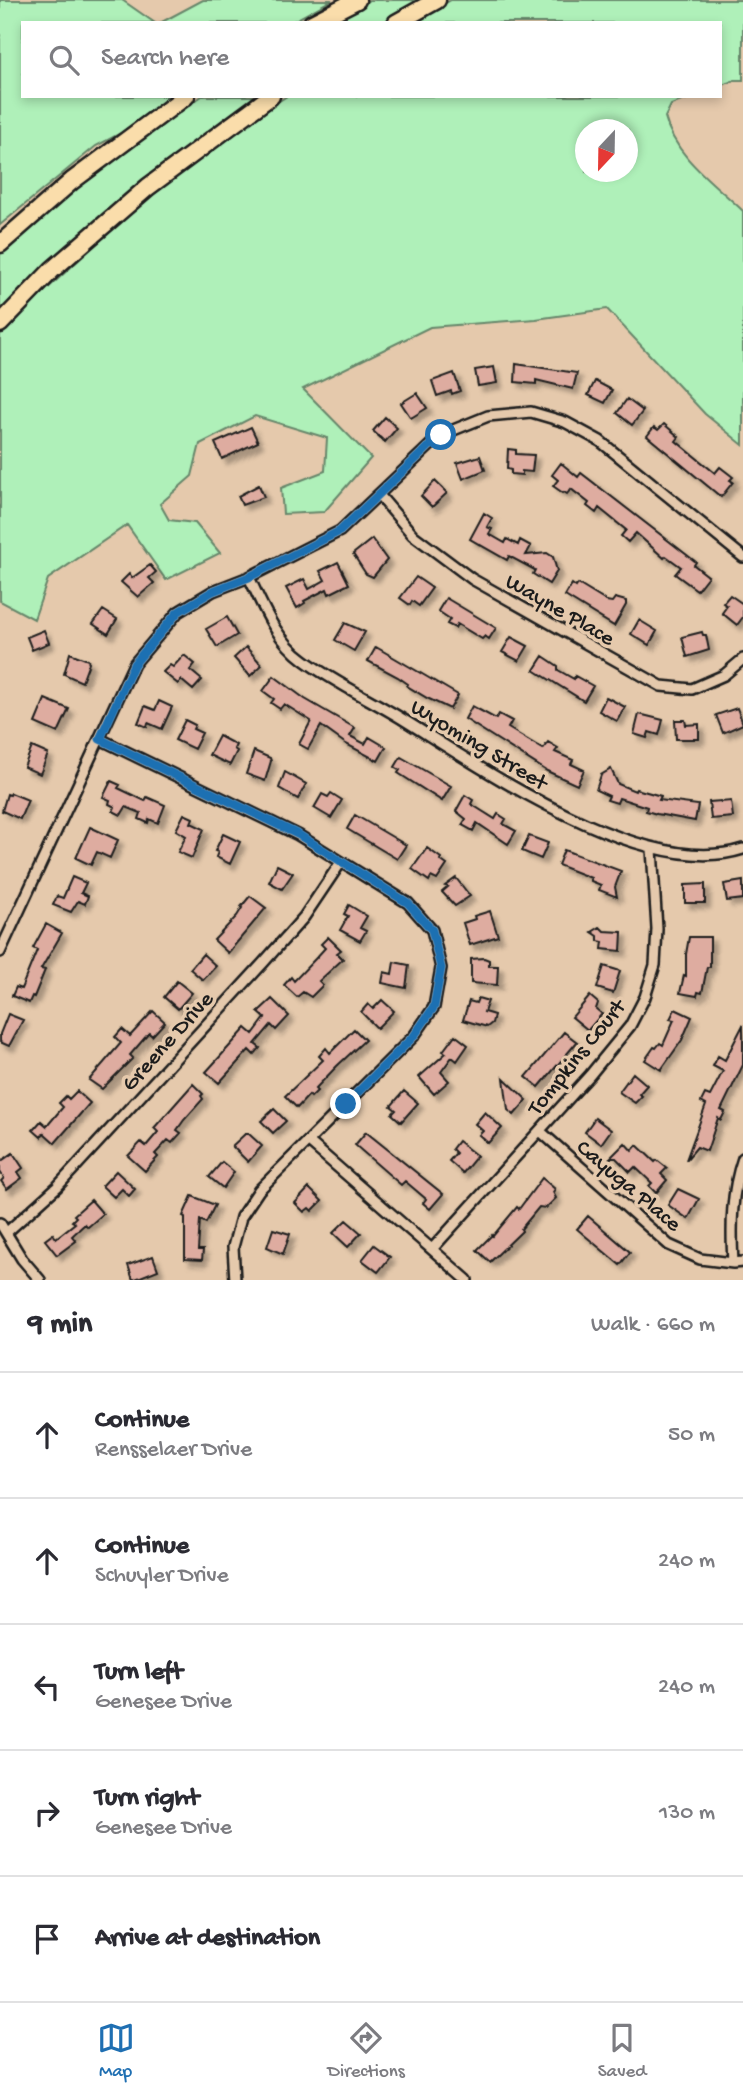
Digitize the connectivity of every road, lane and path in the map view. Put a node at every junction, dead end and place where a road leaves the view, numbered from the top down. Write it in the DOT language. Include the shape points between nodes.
graph roads {
  1 [pos="357,0"];
  2 [pos="438,0"];
  3 [pos="316,21"];
  4 [pos="401,21"];
  5 [pos="183,98"];
  6 [pos="268,98"];
  7 [pos="48,202"];
  8 [pos="0,230"];
  9 [pos="0,244"];
  10 [pos="0,324"];
  11 [pos="379,495"];
  12 [pos="743,557"];
  13 [pos="249,577"];
  14 [pos="743,659"];
  15 [pos="100,739"];
  16 [pos="652,849"];
  17 [pos="743,849"];
  18 [pos="341,862"];
  19 [pos="0,952"];
  20 [pos="540,1131"];
  21 [pos="309,1142"];
  22 [pos="743,1158"];
  23 [pos="0,1223"];
  24 [pos="7,1232"];
  25 [pos="433,1248"];
  26 [pos="738,1262"];
  27 [pos="231,1279"];
  28 [pos="40,1280"];
  29 [pos="467,1280"];
  1 -- 3 [label="highway"];
  2 -- 4 [label="highway"];
  5 -- 7 [label="highway"];
  6 -- 10 [label="highway" via="148,187 52,270"];
  7 -- 8 [label="highway" via="23,212"];
  7 -- 9 [label="highway"];
  11 -- 12 [label="street" via="441,435 488,416 531,412 565,422 600,441"];
  11 -- 13 [label="street" via="340,531"];
  11 -- 14 [label="street, Wayne Place" via="413,535 472,579 661,686 692,689 724,675"];
  13 -- 15 [label="street" via="178,612 134,664"];
  13 -- 16 [label="street, Wyoming Street" via="274,630 303,660 555,810"];
  15 -- 18 [label="street" via="299,835"];
  15 -- 19 [label="street"];
  16 -- 17 [label="street, Wyoming Street" via="728,853"];
  16 -- 20 [label="street, Tompkins Court" via="657,929 655,965 645,997 630,1026"];
  18 -- 21 [label="street" via="408,903 432,930 441,968 434,1007 414,1036"];
  18 -- 24 [label="street, Greene Drive" via="304,917 264,962 75,1168"];
  20 -- 25 [label="street, Tompkins Court"];
  20 -- 26 [label="street, Cayuga Place" via="669,1245 700,1259"];
  21 -- 25 [label="street"];
  21 -- 27 [label="street" via="259,1190 241,1217"];
  22 -- 26 [label="street" via="731,1220"];
  23 -- 24 [label="street"];
  24 -- 28 [label="street"];
  25 -- 29 [label="street"];
}
